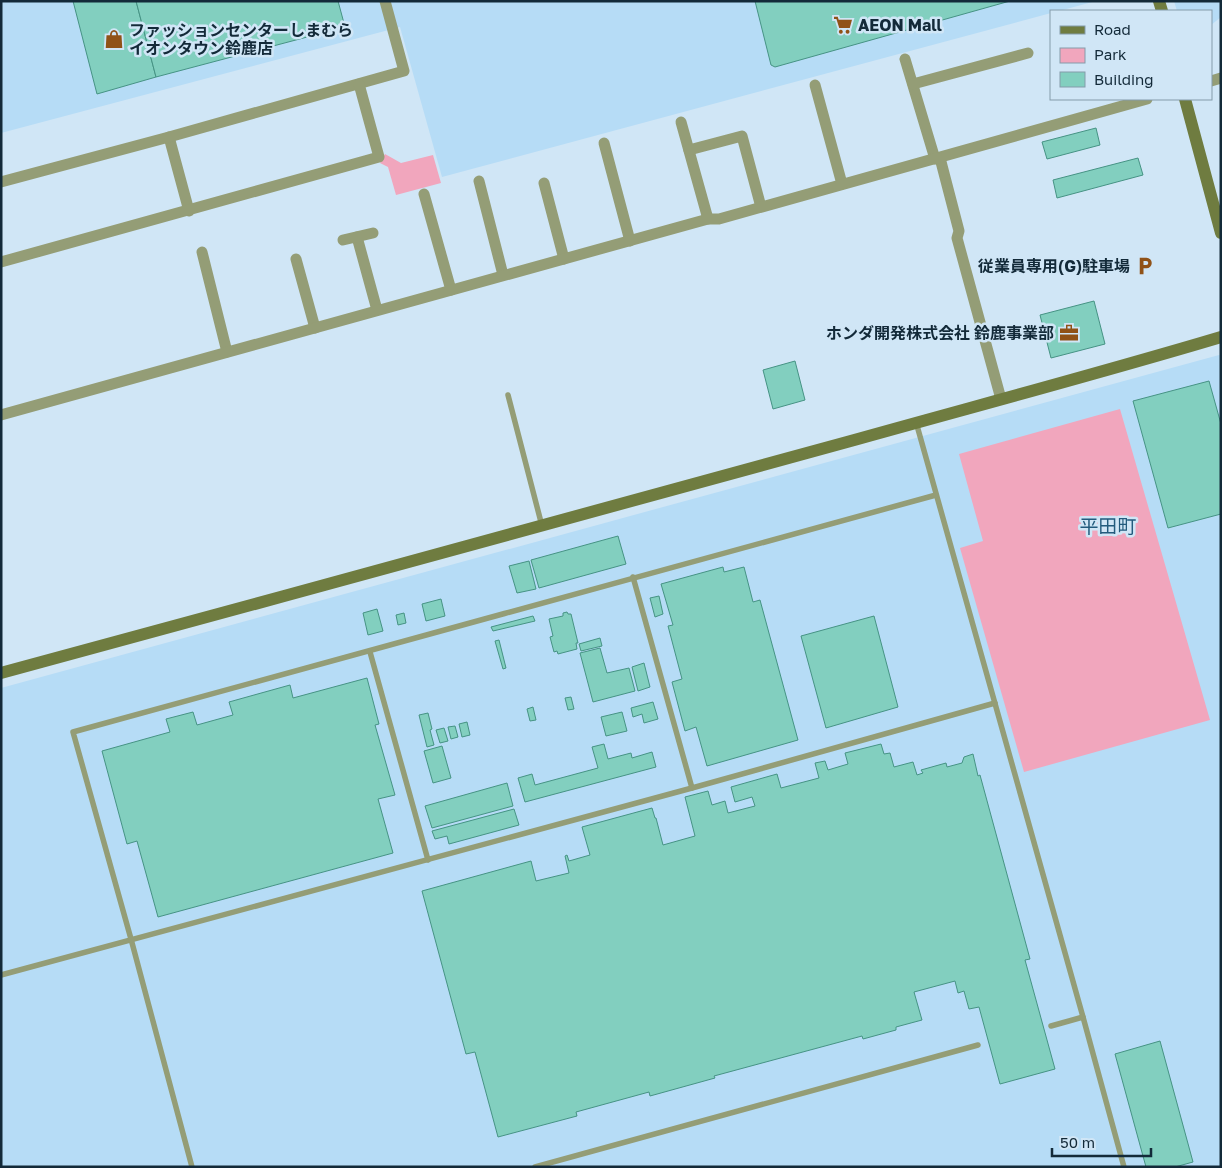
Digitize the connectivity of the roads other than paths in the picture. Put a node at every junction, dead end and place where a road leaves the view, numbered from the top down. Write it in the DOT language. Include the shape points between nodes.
graph roads {
  1 [pos="385,1"];
  2 [pos="1028,53"];
  3 [pos="906,59"];
  4 [pos="359,84"];
  5 [pos="912,84"];
  6 [pos="814,85"];
  7 [pos="1144,100"];
  8 [pos="1185,100"];
  9 [pos="681,122"];
  10 [pos="169,137"];
  11 [pos="604,143"];
  12 [pos="688,150"];
  13 [pos="937,159"];
  14 [pos="479,181"];
  15 [pos="1,182"];
  16 [pos="544,183"];
  17 [pos="842,184"];
  18 [pos="424,194"];
  19 [pos="761,207"];
  20 [pos="189,211"];
  21 [pos="708,219"];
  22 [pos="373,233"];
  23 [pos="1221,233"];
  24 [pos="358,237"];
  25 [pos="343,240"];
  26 [pos="630,241"];
  27 [pos="202,252"];
  28 [pos="296,259"];
  29 [pos="564,259"];
  30 [pos="1,262"];
  31 [pos="504,275"];
  32 [pos="451,290"];
  33 [pos="377,310"];
  34 [pos="315,328"];
  35 [pos="1221,337"];
  36 [pos="227,352"];
  37 [pos="508,395"];
  38 [pos="1002,399"];
  39 [pos="1,414"];
  40 [pos="916,422"];
  41 [pos="936,495"];
  42 [pos="542,526"];
  43 [pos="633,577"];
  44 [pos="370,652"];
  45 [pos="1,673"];
  46 [pos="994,704"];
  47 [pos="692,788"];
  48 [pos="428,860"];
  49 [pos="132,939"];
  50 [pos="1,975"];
  51 [pos="1083,1017"];
  52 [pos="1051,1026"];
  53 [pos="978,1045"];
  54 [pos="192,1167"];
  55 [pos="535,1167"];
  56 [pos="1124,1167"];
  1 -- 4 [label="street" via="404,71"];
  2 -- 5 [label="street"];
  3 -- 5 [label="street"];
  4 -- 10 [label="street"];
  4 -- 20 [label="street" via="379,158"];
  5 -- 13 [label="street"];
  6 -- 17 [label="street"];
  7 -- 13 [label="street"];
  8 -- 23 [label="street"];
  9 -- 12 [label="street"];
  10 -- 15 [label="street"];
  10 -- 20 [label="street"];
  11 -- 26 [label="street"];
  12 -- 19 [label="street" via="742,136"];
  12 -- 21 [label="street"];
  13 -- 17 [label="street"];
  13 -- 38 [label="street"];
  14 -- 31 [label="street"];
  16 -- 29 [label="street"];
  17 -- 19 [label="street"];
  18 -- 32 [label="street"];
  19 -- 21 [label="street"];
  20 -- 30 [label="street"];
  21 -- 26 [label="street"];
  22 -- 24 [label="street"];
  24 -- 25 [label="street"];
  24 -- 33 [label="street"];
  26 -- 29 [label="street"];
  27 -- 36 [label="street"];
  28 -- 34 [label="street"];
  29 -- 31 [label="street"];
  31 -- 32 [label="street"];
  32 -- 33 [label="street"];
  33 -- 34 [label="street"];
  34 -- 36 [label="street"];
  35 -- 38 [label="street"];
  36 -- 39 [label="street"];
  37 -- 42 [label="lane"];
  38 -- 40 [label="street"];
  40 -- 41 [label="lane"];
  40 -- 42 [label="street"];
  41 -- 43 [label="lane"];
  41 -- 46 [label="lane"];
  42 -- 45 [label="street"];
  43 -- 44 [label="lane"];
  43 -- 47 [label="lane"];
  44 -- 48 [label="lane"];
  44 -- 49 [label="lane" via="72,732"];
  46 -- 47 [label="lane"];
  46 -- 51 [label="lane"];
  47 -- 48 [label="lane"];
  48 -- 49 [label="lane"];
  49 -- 50 [label="lane"];
  49 -- 54 [label="lane"];
  51 -- 52 [label="lane"];
  51 -- 56 [label="lane"];
  53 -- 55 [label="lane"];
}
